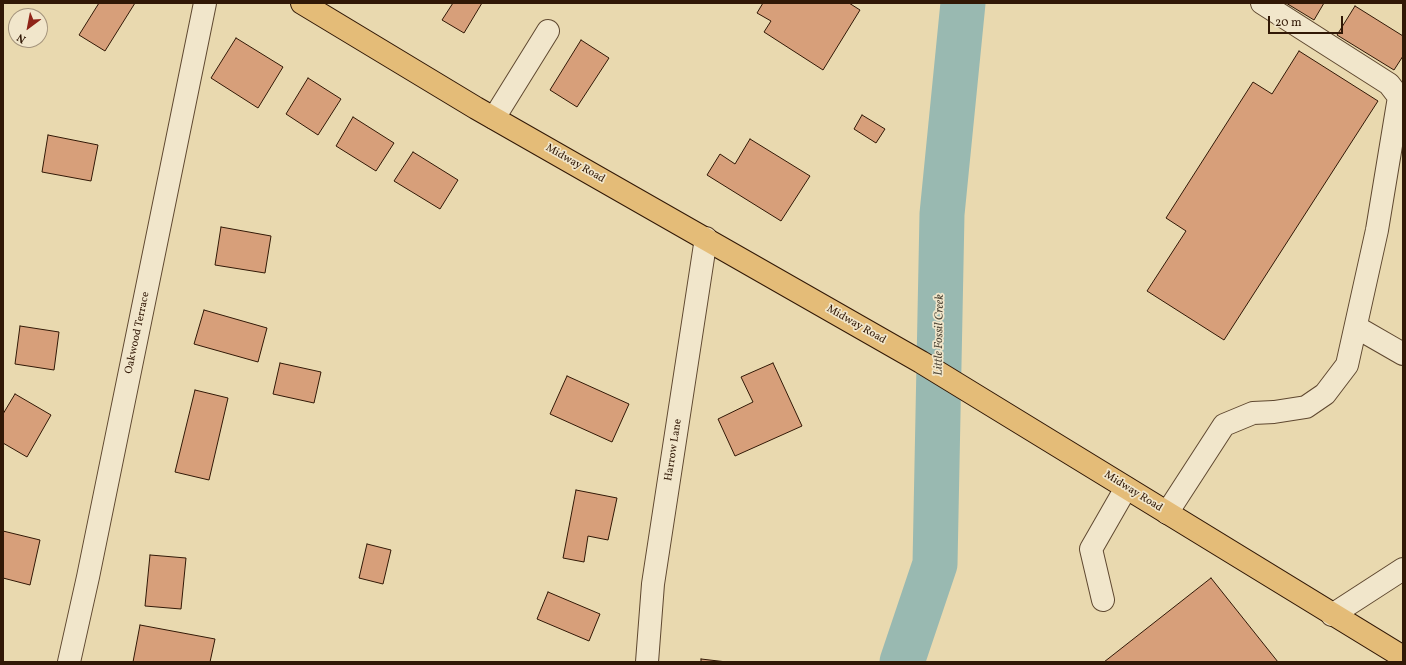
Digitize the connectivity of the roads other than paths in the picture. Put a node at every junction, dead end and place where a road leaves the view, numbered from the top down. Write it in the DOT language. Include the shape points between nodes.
graph roads {
  1 [pos="205,3"];
  2 [pos="1262,3"];
  3 [pos="308,4"];
  4 [pos="548,31"];
  5 [pos="494,118"];
  6 [pos="706,238"];
  7 [pos="1356,327"];
  8 [pos="1403,354"];
  9 [pos="1126,488"];
  10 [pos="1167,513"];
  11 [pos="1403,569"];
  12 [pos="1103,600"];
  13 [pos="1332,615"];
  14 [pos="1403,657"];
  15 [pos="69,662"];
  16 [pos="648,662"];
  1 -- 15 [label="street, Oakwood Terrace"];
  2 -- 7 [label="street" via="1389,84 1399,97 1377,230"];
  3 -- 5 [label="main road, Midway Road"];
  4 -- 5 [label="street"];
  5 -- 6 [label="main road, Midway Road"];
  6 -- 9 [label="main road, Midway Road" via="921,362"];
  6 -- 16 [label="street, Harrow Lane" via="653,584"];
  7 -- 8 [label="street"];
  7 -- 10 [label="street" via="1347,365 1325,394 1306,407 1253,413 1224,425"];
  9 -- 10 [label="main road, Midway Road"];
  9 -- 12 [label="street" via="1090,549"];
  10 -- 13 [label="main road, Midway Road"];
  11 -- 13 [label="street"];
  13 -- 14 [label="main road, Midway Road"];
}
